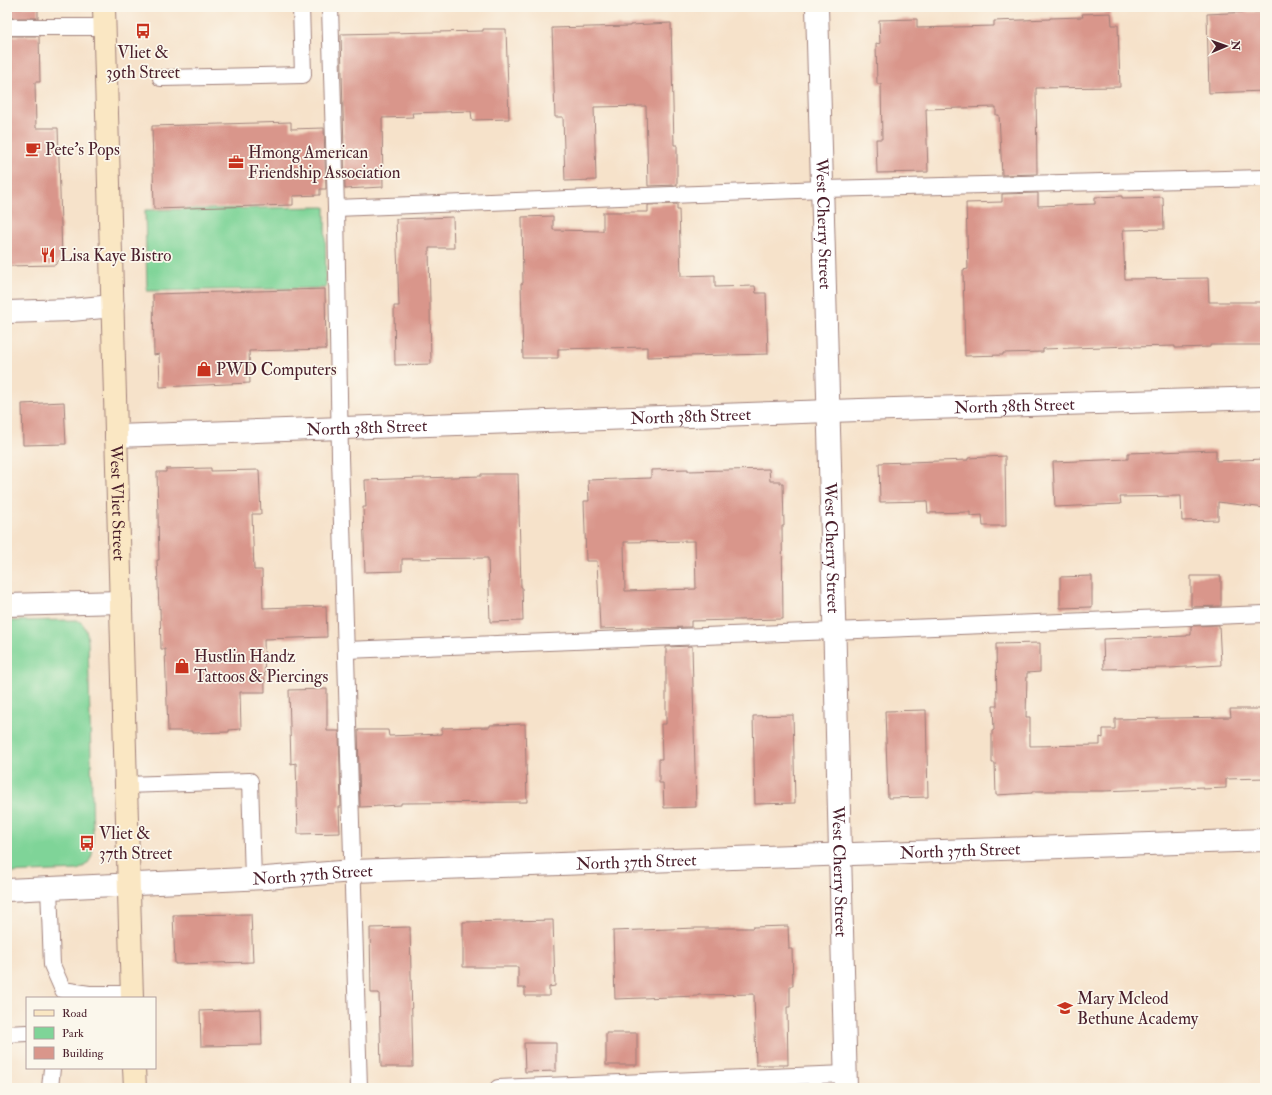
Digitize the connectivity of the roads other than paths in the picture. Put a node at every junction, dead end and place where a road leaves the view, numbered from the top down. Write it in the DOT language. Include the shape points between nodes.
graph roads {
  1 [pos="301,7"];
  2 [pos="330,7"];
  3 [pos="817,7"];
  4 [pos="105,17"];
  5 [pos="7,27"];
  6 [pos="161,78"];
  7 [pos="1265,178"];
  8 [pos="824,190"];
  9 [pos="336,208"];
  10 [pos="113,306"];
  11 [pos="7,312"];
  12 [pos="1265,398"];
  13 [pos="828,412"];
  14 [pos="340,428"];
  15 [pos="116,436"];
  16 [pos="121,602"];
  17 [pos="7,605"];
  18 [pos="1265,614"];
  19 [pos="833,631"];
  20 [pos="346,650"];
  21 [pos="125,785"];
  22 [pos="1265,840"];
  23 [pos="839,854"];
  24 [pos="353,871"];
  25 [pos="253,879"];
  26 [pos="128,884"];
  27 [pos="49,888"];
  28 [pos="7,890"];
  29 [pos="63,994"];
  30 [pos="132,996"];
  31 [pos="26,1033"];
  32 [pos="7,1034"];
  33 [pos="52,1069"];
  34 [pos="134,1069"];
  35 [pos="846,1081"];
  36 [pos="50,1088"];
  37 [pos="135,1088"];
  38 [pos="359,1088"];
  39 [pos="498,1088"];
  1 -- 6 [label="lane" via="303,75"];
  2 -- 9 [label="lane"];
  3 -- 8 [label="street, West Cherry Street"];
  4 -- 5 [label="lane"];
  4 -- 10 [label="street, West Vliet Street"];
  7 -- 8 [label="lane"];
  8 -- 9 [label="lane"];
  8 -- 13 [label="street, West Cherry Street"];
  9 -- 14 [label="lane"];
  10 -- 11 [label="street"];
  10 -- 15 [label="street, West Vliet Street"];
  12 -- 13 [label="street, North 38th Street"];
  13 -- 14 [label="street, North 38th Street"];
  13 -- 19 [label="street, West Cherry Street"];
  14 -- 15 [label="street, North 38th Street"];
  14 -- 20 [label="lane"];
  15 -- 16 [label="street, West Vliet Street"];
  16 -- 17 [label="street"];
  16 -- 21 [label="street, West Vliet Street"];
  18 -- 19 [label="lane"];
  19 -- 20 [label="lane"];
  19 -- 23 [label="street, West Cherry Street"];
  20 -- 24 [label="lane"];
  21 -- 25 [label="lane" via="250,781"];
  21 -- 26 [label="street, West Vliet Street"];
  22 -- 23 [label="street, North 37th Street"];
  23 -- 24 [label="street, North 37th Street"];
  23 -- 35 [label="street, West Cherry Street"];
  24 -- 25 [label="street, North 37th Street"];
  24 -- 38 [label="lane"];
  25 -- 26 [label="street, North 37th Street"];
  26 -- 27 [label="street, North 37th Street"];
  26 -- 30 [label="street, West Vliet Street"];
  27 -- 28 [label="street, North 37th Street"];
  27 -- 29 [label="lane" via="52,965"];
  29 -- 30 [label="lane"];
  31 -- 32 [label="lane"];
  33 -- 36 [label="lane"];
  34 -- 37 [label="street"];
  35 -- 39 [label="lane"];
}
